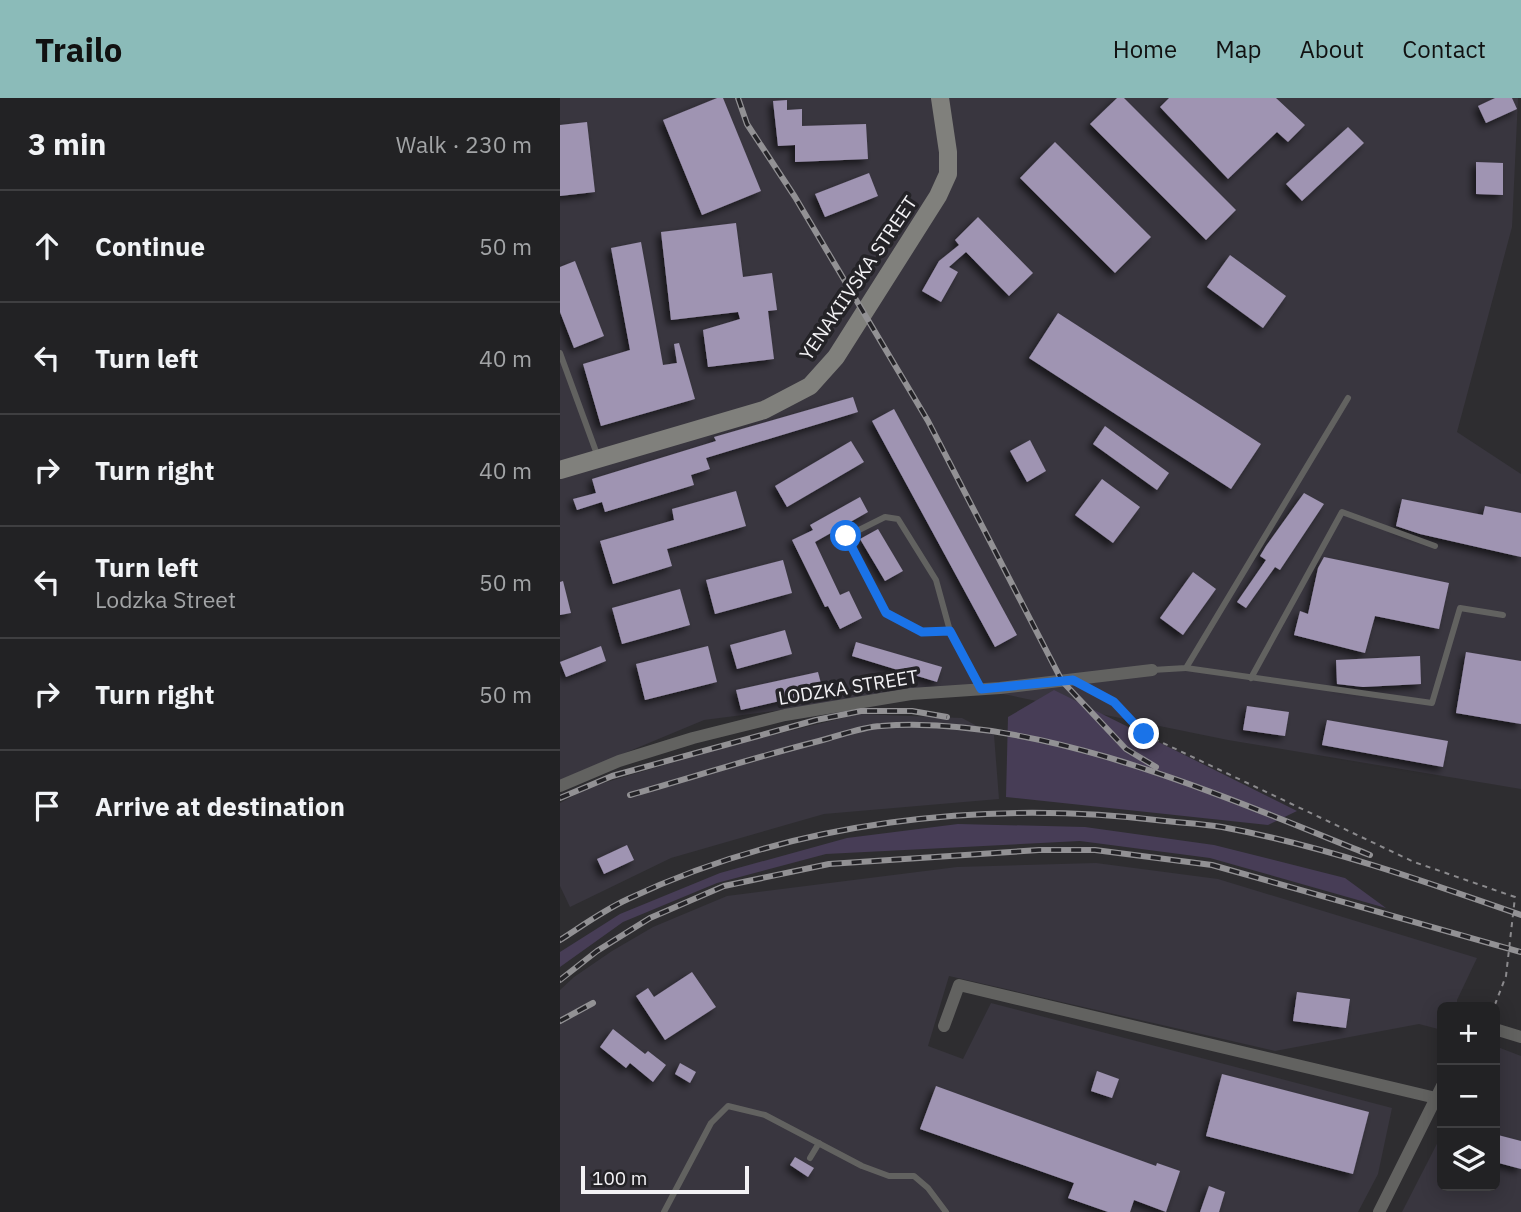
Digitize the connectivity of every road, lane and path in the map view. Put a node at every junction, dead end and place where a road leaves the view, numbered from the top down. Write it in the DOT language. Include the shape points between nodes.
graph roads {
  1 [pos="940,98"];
  2 [pos="560,354"];
  3 [pos="1348,398"];
  4 [pos="599,458"];
  5 [pos="560,470"];
  6 [pos="1435,546"];
  7 [pos="1503,615"];
  8 [pos="950,631"];
  9 [pos="1186,668"];
  10 [pos="1152,670"];
  11 [pos="1251,678"];
  12 [pos="1073,680"];
  13 [pos="981,689"];
  14 [pos="560,786"];
  15 [pos="1496,1002"];
  16 [pos="944,1026"];
  17 [pos="1500,1031"];
  18 [pos="1521,1037"];
  19 [pos="1437,1092"];
  20 [pos="1437,1096"];
  21 [pos="819,1143"];
  22 [pos="810,1158"];
  23 [pos="664,1212"];
  24 [pos="946,1212"];
  25 [pos="1379,1212"];
  1 -- 4 [label="street, YENAKIIVSKA STREET" via="948,174 836,356 810,386 764,410"];
  2 -- 4 [label="lane"];
  3 -- 9 [label="lane"];
  4 -- 5 [label="street, YENAKIIVSKA STREET"];
  6 -- 11 [label="lane" via="1342,512"];
  7 -- 11 [label="lane" via="1460,608 1432,703"];
  8 -- 8 [label="lane" via="922,632 886,613 846,536 885,517 898,519 936,580"];
  8 -- 13 [label="lane"];
  9 -- 10 [label="lane"];
  9 -- 11 [label="lane"];
  10 -- 12 [label="street, LODZKA STREET"];
  12 -- 13 [label="street, LODZKA STREET"];
  12 -- 15 [label="path" via="1114,702 1144,734 1415,862 1515,897 1506,976"];
  13 -- 14 [label="street, LODZKA STREET" via="911,694 785,715 619,761"];
  16 -- 19 [label="street" via="959,985"];
  17 -- 18 [label="street"];
  20 -- 25 [label="street"];
  21 -- 22 [label="lane"];
  21 -- 23 [label="lane" via="765,1115 728,1106 711,1123"];
  21 -- 24 [label="lane" via="889,1176 914,1176"];
}
